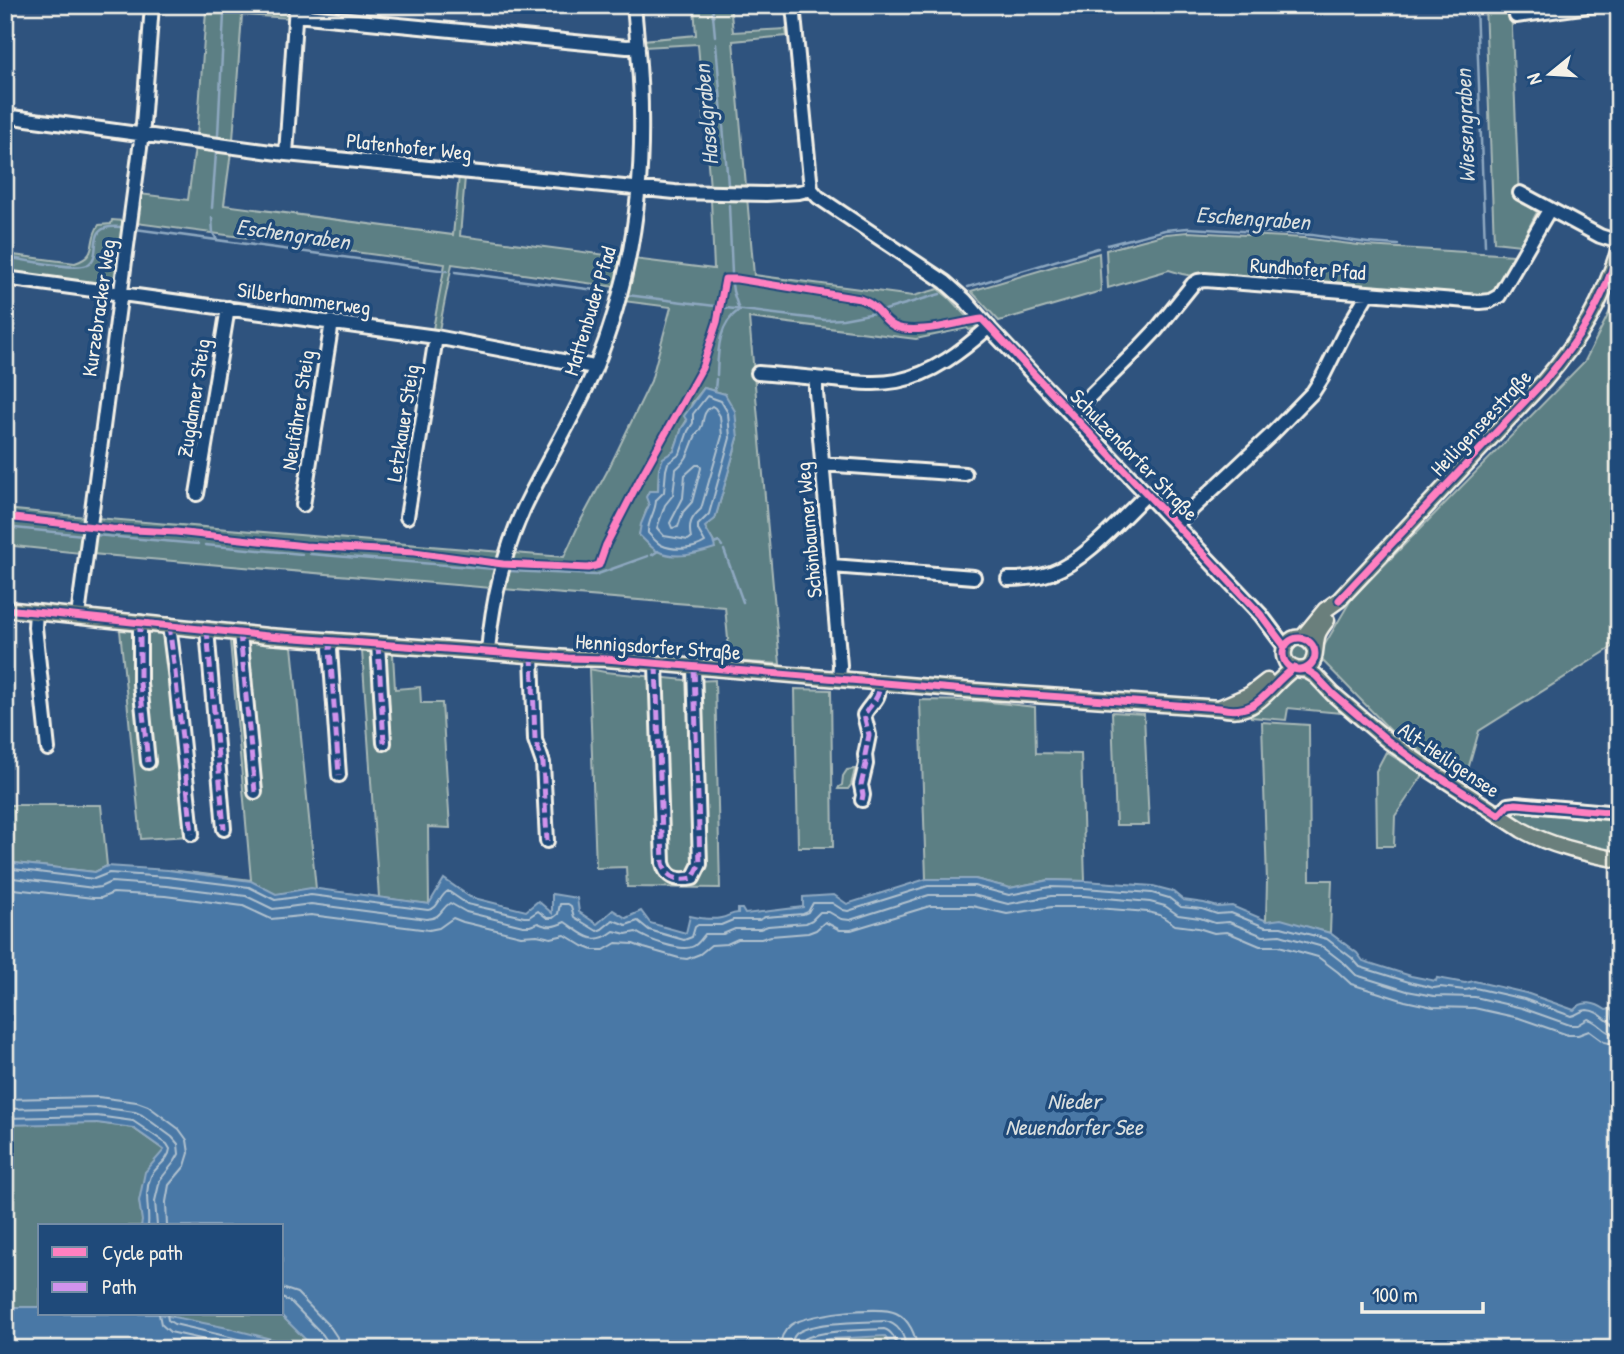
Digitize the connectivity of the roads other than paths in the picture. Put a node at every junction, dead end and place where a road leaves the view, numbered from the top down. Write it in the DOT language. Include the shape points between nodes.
graph roads {
  1 [pos="152,5"];
  2 [pos="634,5"];
  3 [pos="793,5"];
  4 [pos="1596,5"];
  5 [pos="296,10"];
  6 [pos="1516,16"];
  7 [pos="638,46"];
  8 [pos="5,116"];
  9 [pos="142,134"];
  10 [pos="286,154"];
  11 [pos="639,188"];
  12 [pos="811,189"];
  13 [pos="1520,193"];
  14 [pos="1549,209"];
  15 [pos="1619,243"];
  16 [pos="1619,249"];
  17 [pos="5,278"];
  18 [pos="1368,293"];
  19 [pos="120,294"];
  20 [pos="228,308"];
  21 [pos="332,322"];
  22 [pos="989,327"];
  23 [pos="436,337"];
  24 [pos="595,369"];
  25 [pos="758,373"];
  26 [pos="816,378"];
  27 [pos="1071,415"];
  28 [pos="822,464"];
  29 [pos="965,474"];
  30 [pos="198,494"];
  31 [pos="1147,494"];
  32 [pos="303,505"];
  33 [pos="407,517"];
  34 [pos="1176,524"];
  35 [pos="832,566"];
  36 [pos="974,577"];
  37 [pos="1008,579"];
  38 [pos="1339,600"];
  39 [pos="5,609"];
  40 [pos="36,612"];
  41 [pos="78,616"];
  42 [pos="140,622"];
  43 [pos="169,625"];
  44 [pos="206,629"];
  45 [pos="240,633"];
  46 [pos="332,640"];
  47 [pos="378,645"];
  48 [pos="1291,645"];
  49 [pos="488,652"];
  50 [pos="532,655"];
  51 [pos="1307,661"];
  52 [pos="656,665"];
  53 [pos="694,667"];
  54 [pos="839,679"];
  55 [pos="880,682"];
  56 [pos="1220,708"];
  57 [pos="384,743"];
  58 [pos="48,749"];
  59 [pos="148,762"];
  60 [pos="340,775"];
  61 [pos="255,792"];
  62 [pos="862,800"];
  63 [pos="1619,813"];
  64 [pos="1499,815"];
  65 [pos="224,829"];
  66 [pos="192,834"];
  67 [pos="547,841"];
  68 [pos="1619,860"];
  1 -- 9 [label="street, Kurzebracker Weg"];
  2 -- 7 [label="street, Mattenbuder Pfad"];
  3 -- 12 [label="street"];
  4 -- 6 [label="street"];
  5 -- 7 [label="street"];
  5 -- 10 [label="street"];
  7 -- 11 [label="street, Mattenbuder Pfad" via="642,111"];
  8 -- 9 [label="street, Platenhofer Weg"];
  9 -- 10 [label="street, Platenhofer Weg"];
  9 -- 19 [label="street, Kurzebracker Weg"];
  10 -- 11 [label="street, Platenhofer Weg"];
  11 -- 12 [label="street, Platenhofer Weg" via="734,194"];
  11 -- 24 [label="street, Mattenbuder Pfad" via="617,304"];
  12 -- 22 [label="street, Schulzendorfer Straße" via="945,282"];
  13 -- 14 [label="street"];
  14 -- 15 [label="street"];
  14 -- 18 [label="street, Rundhofer Pfad" via="1494,300"];
  16 -- 38 [label="main road, Heiligenseestraße" via="1600,302 1569,352"];
  17 -- 19 [label="street, Silberhammerweg"];
  18 -- 27 [label="street, Rundhofer Pfad" via="1198,281"];
  18 -- 34 [label="street" via="1313,392"];
  19 -- 20 [label="street, Silberhammerweg"];
  19 -- 41 [label="street, Kurzebracker Weg"];
  20 -- 21 [label="street, Silberhammerweg"];
  20 -- 30 [label="street, Zugdamer Steig"];
  21 -- 23 [label="street, Silberhammerweg"];
  21 -- 32 [label="street, Neufährer Steig"];
  22 -- 26 [label="street" via="943,363 903,380 872,383"];
  22 -- 27 [label="street, Schulzendorfer Straße"];
  23 -- 24 [label="street, Silberhammerweg"];
  23 -- 33 [label="street, Letzkauer Steig"];
  24 -- 49 [label="street, Mattenbuder Pfad" via="512,540 495,593"];
  25 -- 26 [label="street"];
  26 -- 28 [label="street, Schönbaumer Weg"];
  27 -- 31 [label="street, Schulzendorfer Straße"];
  28 -- 29 [label="street"];
  28 -- 35 [label="street, Schönbaumer Weg"];
  31 -- 34 [label="street, Schulzendorfer Straße"];
  31 -- 37 [label="street" via="1073,562 1040,576"];
  34 -- 48 [label="street, Schulzendorfer Straße"];
  35 -- 36 [label="street"];
  35 -- 54 [label="street, Schönbaumer Weg"];
  38 -- 48 [label="main road, Heiligenseestraße"];
  38 -- 51 [label="main road, Heiligenseestraße"];
  39 -- 40 [label="main road, Hennigsdorfer Straße"];
  40 -- 41 [label="main road, Hennigsdorfer Straße"];
  40 -- 58 [label="street"];
  41 -- 42 [label="main road, Hennigsdorfer Straße"];
  42 -- 43 [label="main road, Hennigsdorfer Straße"];
  42 -- 59 [label="street"];
  43 -- 44 [label="main road, Hennigsdorfer Straße"];
  43 -- 66 [label="street"];
  44 -- 45 [label="main road, Hennigsdorfer Straße"];
  44 -- 65 [label="street"];
  45 -- 46 [label="main road, Hennigsdorfer Straße"];
  45 -- 61 [label="street"];
  46 -- 47 [label="main road, Hennigsdorfer Straße"];
  46 -- 60 [label="street"];
  47 -- 49 [label="main road, Hennigsdorfer Straße"];
  47 -- 57 [label="street"];
  48 -- 51 [label="main road" via="1287,663"];
  48 -- 51 [label="main road" via="1308,640"];
  48 -- 56 [label="main road, Hennigsdorfer Straße" via="1278,670 1258,689"];
  49 -- 50 [label="main road, Hennigsdorfer Straße"];
  50 -- 52 [label="main road, Hennigsdorfer Straße"];
  50 -- 67 [label="street" via="535,740 543,763"];
  51 -- 56 [label="main road, Hennigsdorfer Straße" via="1248,708"];
  51 -- 64 [label="main road, Alt-Heiligensee" via="1387,740"];
  52 -- 53 [label="main road, Hennigsdorfer Straße"];
  52 -- 53 [label="street, Hennigsdorfer Straße" via="663,863 671,877 681,880 692,878 700,864"];
  53 -- 54 [label="main road, Hennigsdorfer Straße"];
  54 -- 55 [label="main road, Hennigsdorfer Straße"];
  55 -- 56 [label="main road, Hennigsdorfer Straße"];
  55 -- 62 [label="street" via="876,702 864,715 869,735"];
  63 -- 64 [label="street, Alt-Heiligensee" via="1516,804 1508,805"];
  64 -- 68 [label="main road, Alt-Heiligensee" via="1563,848"];
}
